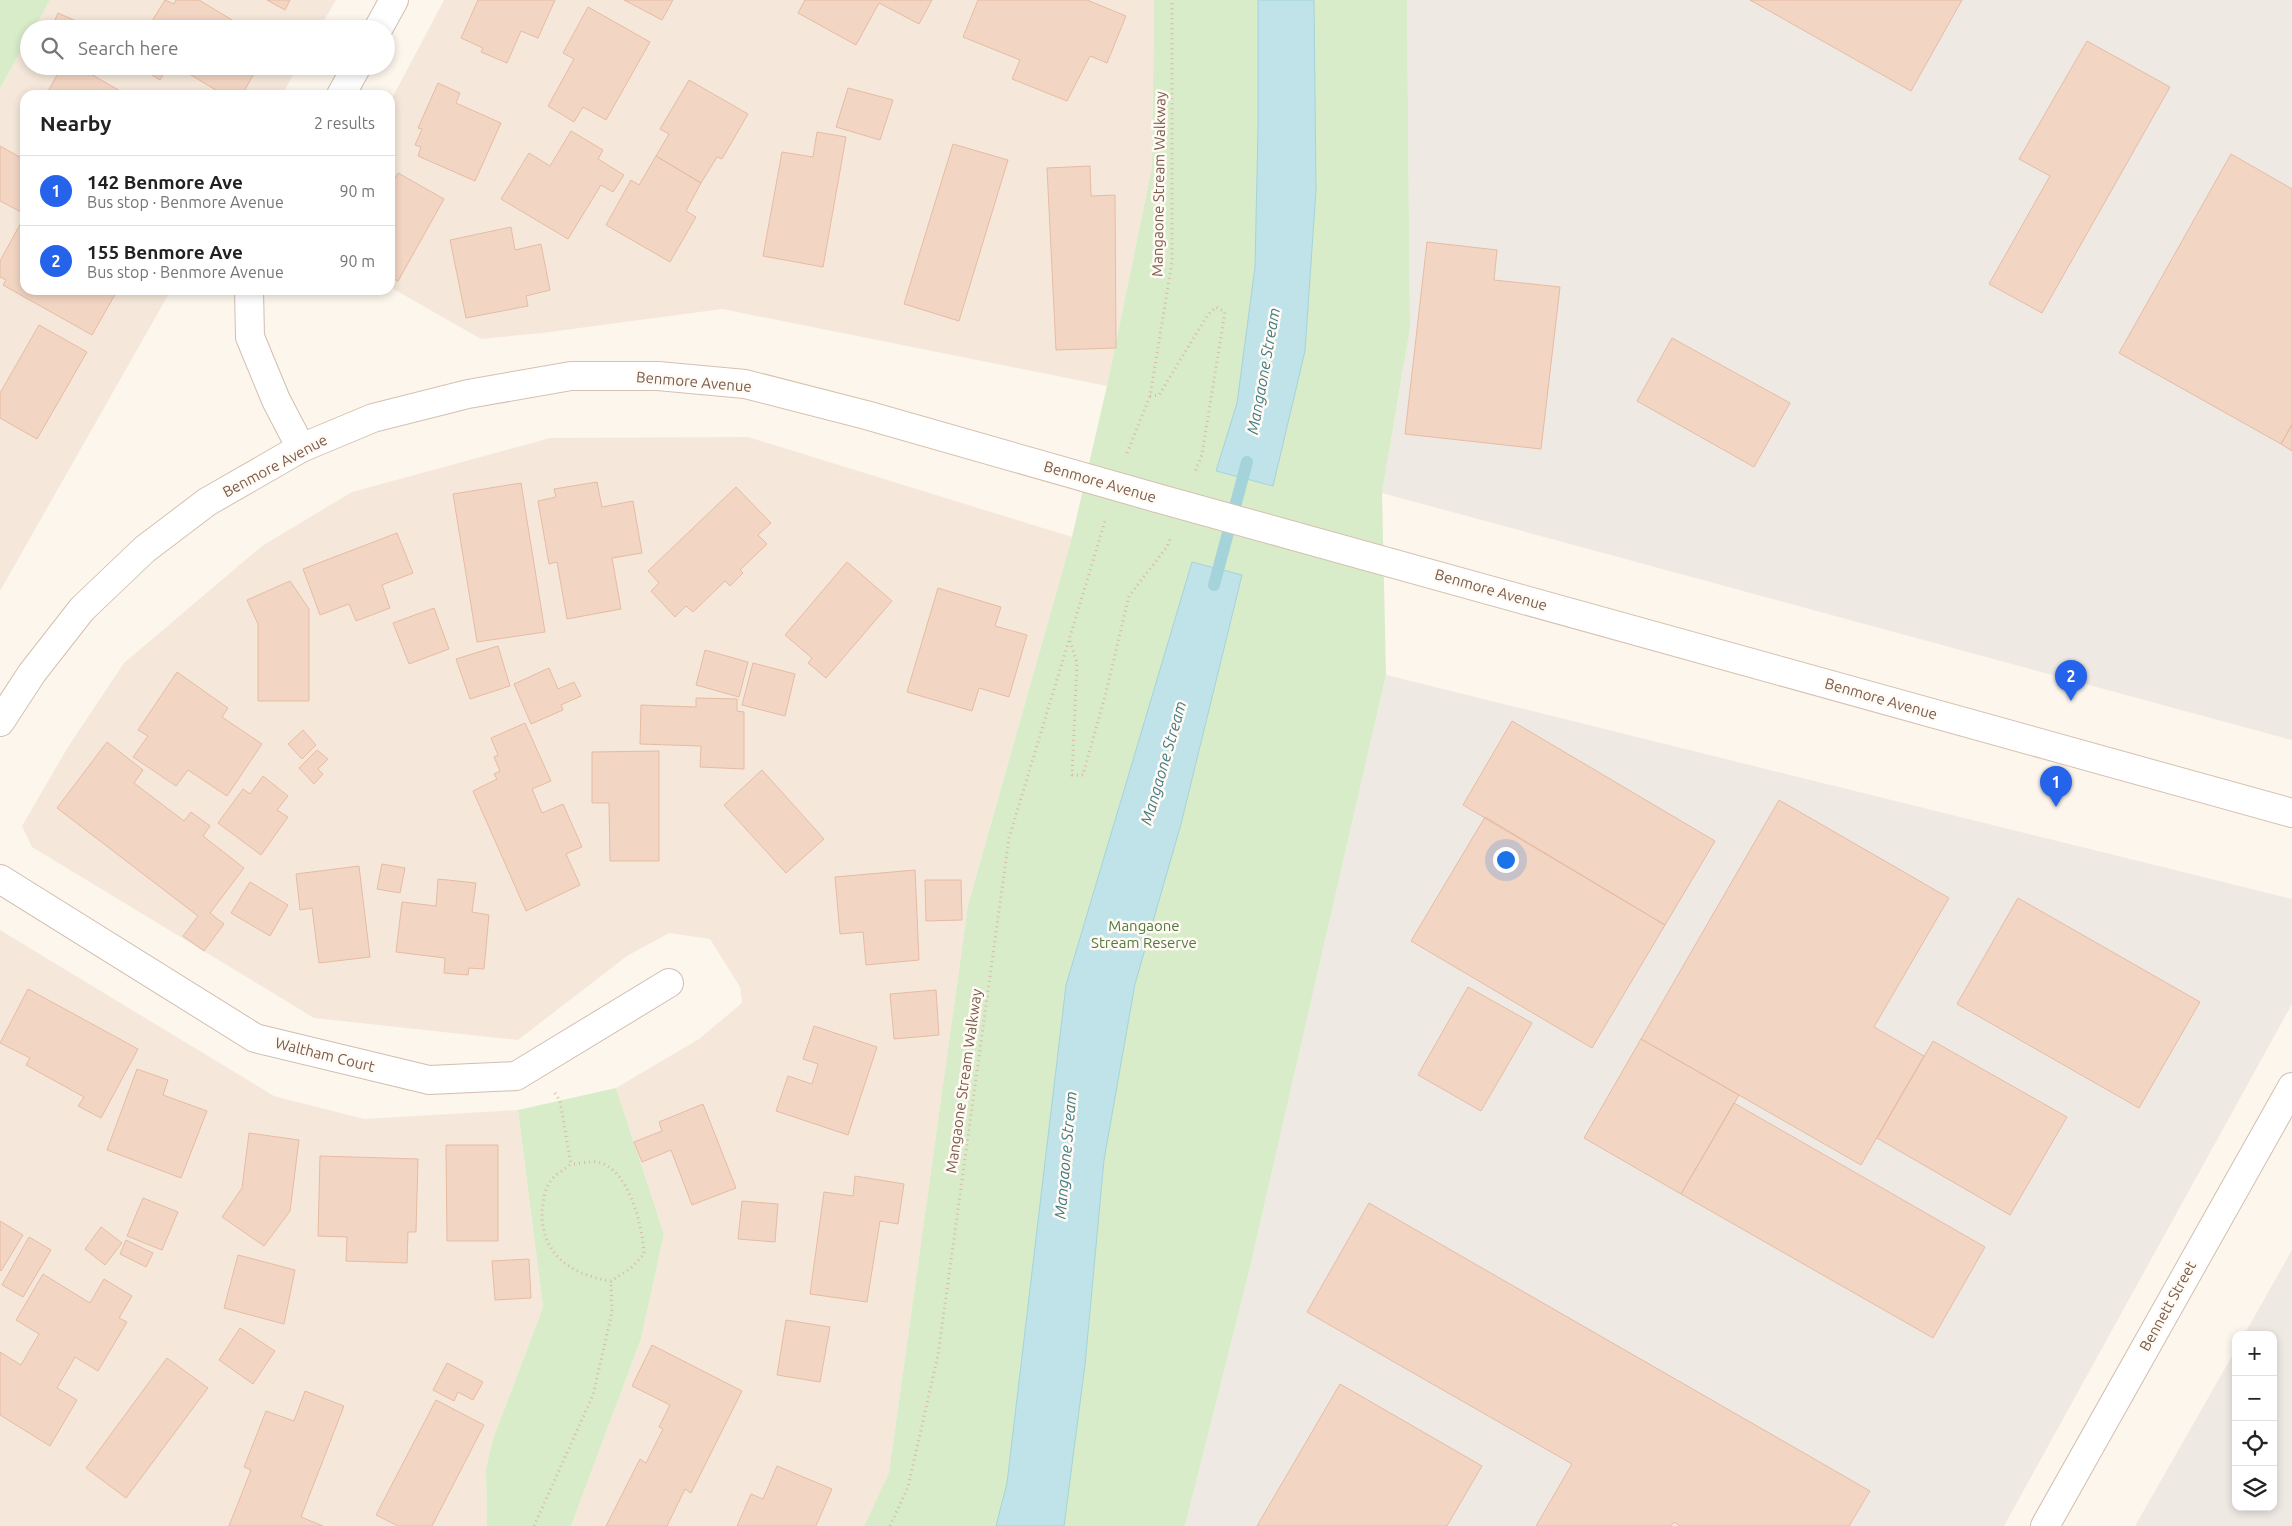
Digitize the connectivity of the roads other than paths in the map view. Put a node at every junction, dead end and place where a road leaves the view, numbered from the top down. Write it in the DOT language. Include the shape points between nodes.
graph roads {
  1 [pos="394,0"];
  2 [pos="383,20"];
  3 [pos="352,75"];
  4 [pos="344,90"];
  5 [pos="249,295"];
  6 [pos="301,448"];
  7 [pos="0,722"];
  8 [pos="2292,813"];
  9 [pos="0,879"];
  10 [pos="669,983"];
  11 [pos="2292,1087"];
  12 [pos="2045,1526"];
  1 -- 2 [label="street"];
  3 -- 4 [label="street"];
  5 -- 6 [label="street" via="250,336 276,400"];
  6 -- 7 [label="street, Benmore Avenue" via="207,502 145,549 82,609 32,673"];
  6 -- 8 [label="street, Benmore Avenue, bridge" via="373,418 468,394 571,376 658,376 746,384"];
  9 -- 10 [label="street, Waltham Court" via="255,1038 428,1080 516,1076"];
  11 -- 12 [label="street, Bennett Street"];
}
